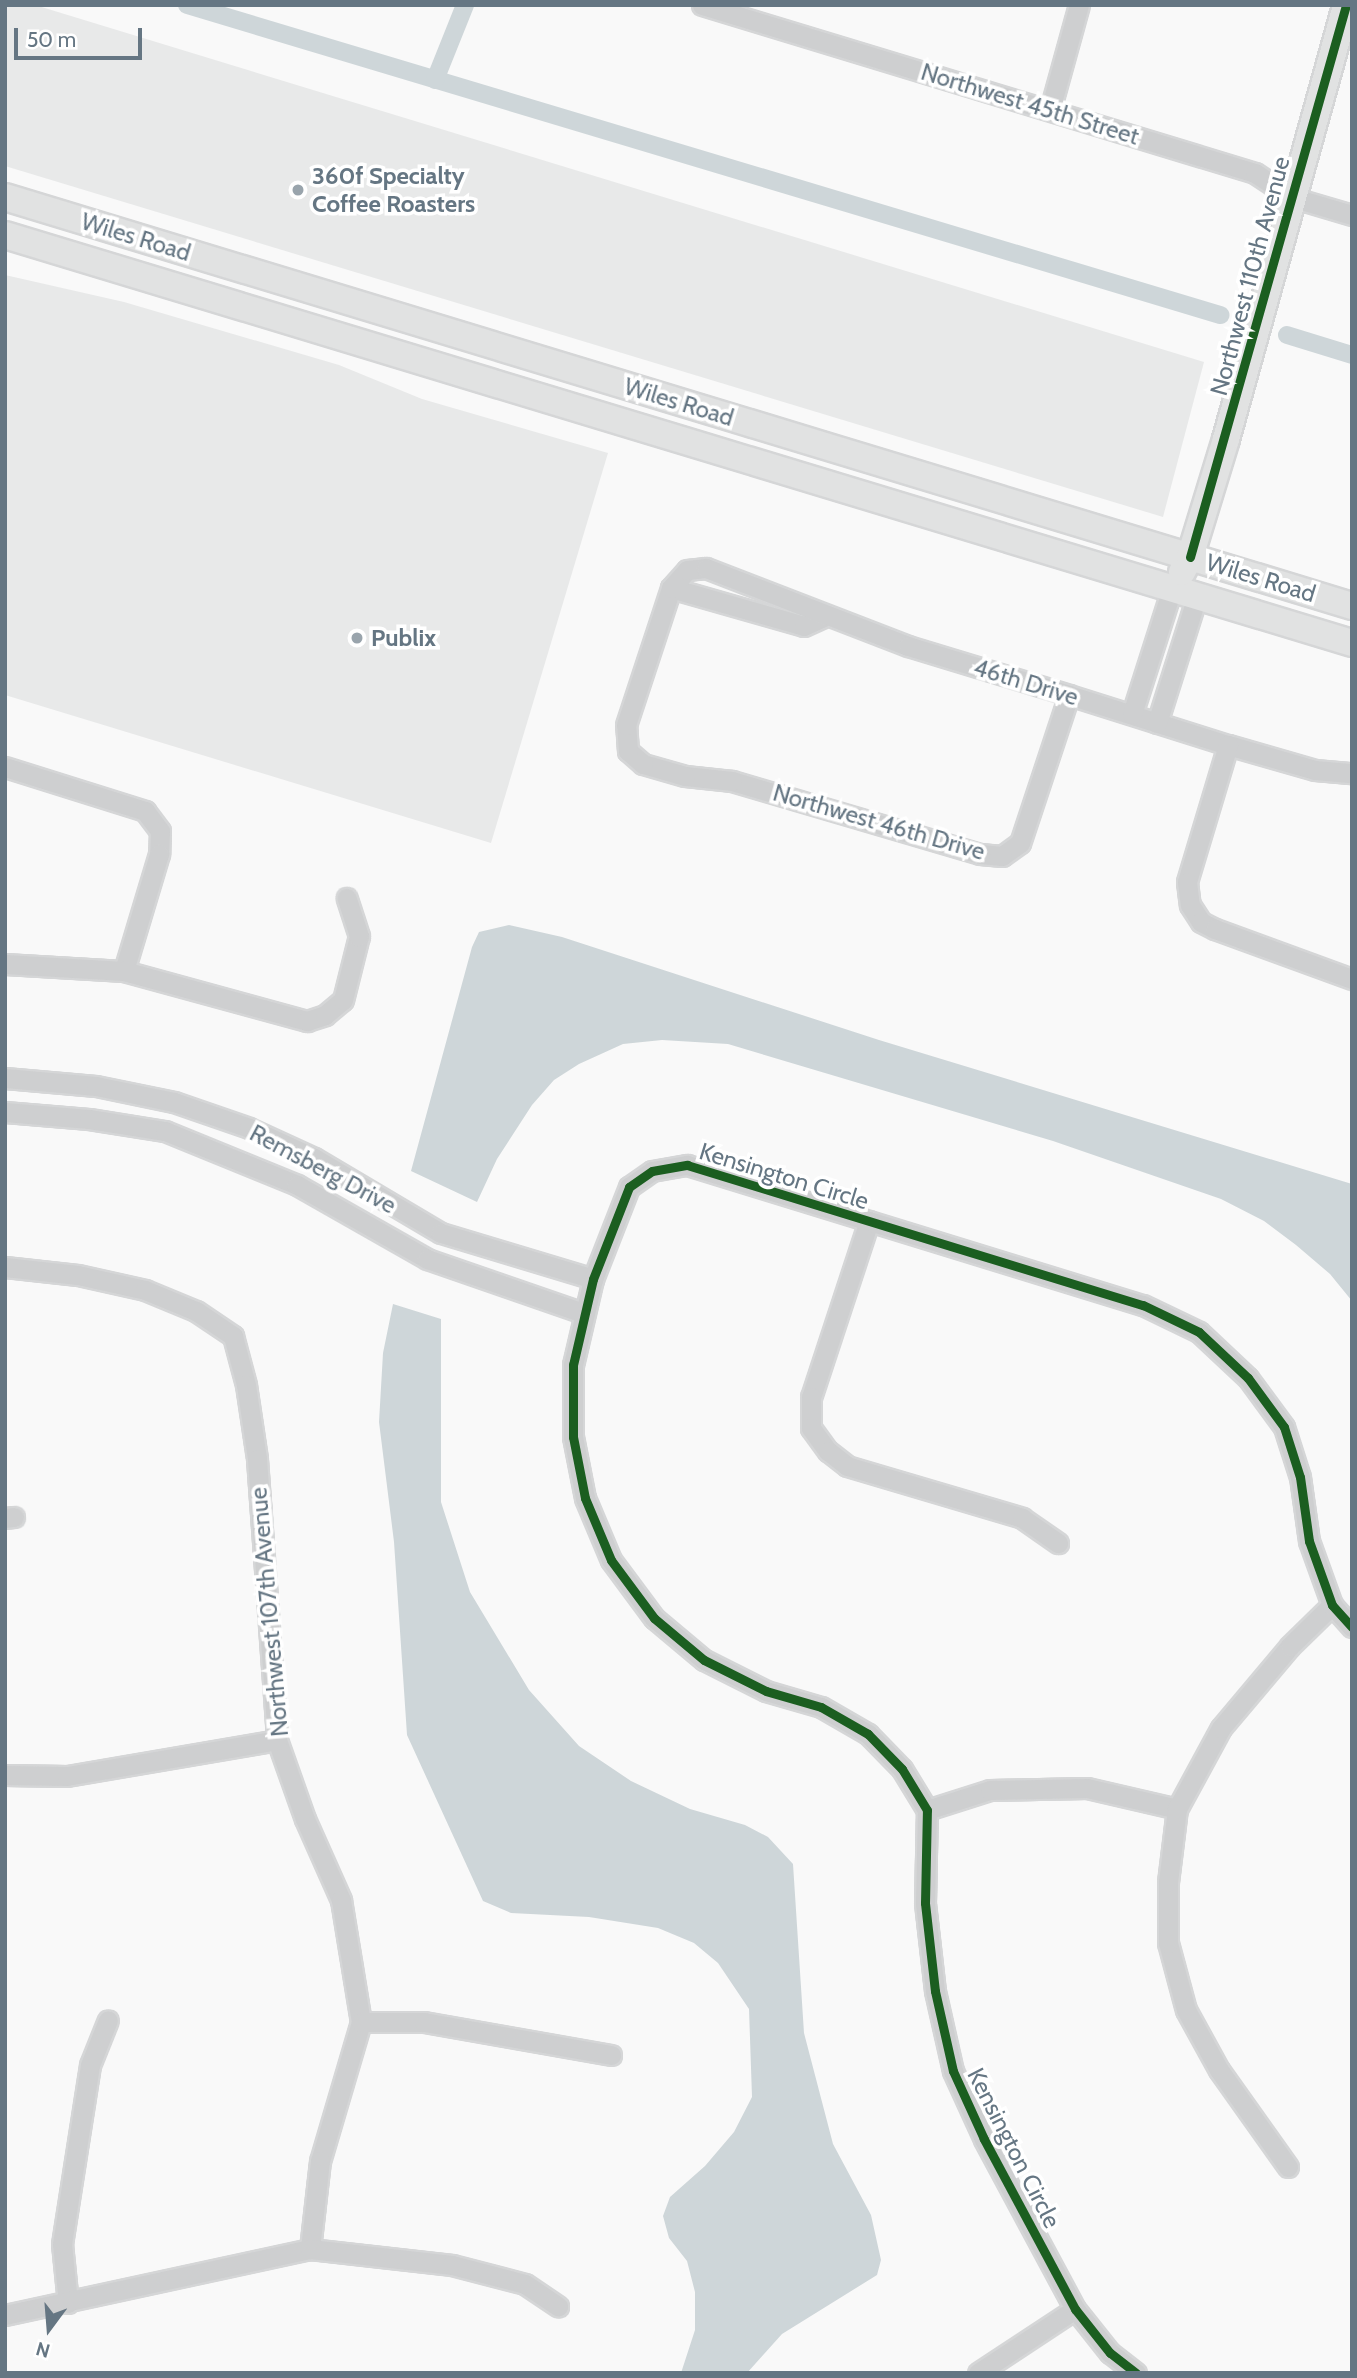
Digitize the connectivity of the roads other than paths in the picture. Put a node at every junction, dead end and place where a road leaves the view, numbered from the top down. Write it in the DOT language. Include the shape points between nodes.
graph roads {
  1 [pos="1079,5"];
  2 [pos="1346,5"];
  3 [pos="706,6"];
  4 [pos="1050,110"];
  5 [pos="5,197"];
  6 [pos="1291,197"];
  7 [pos="1352,215"];
  8 [pos="5,235"];
  9 [pos="1191,557"];
  10 [pos="671,587"];
  11 [pos="1184,593"];
  12 [pos="1352,606"];
  13 [pos="825,616"];
  14 [pos="1352,643"];
  15 [pos="1069,695"];
  16 [pos="1132,714"];
  17 [pos="1157,723"];
  18 [pos="1228,745"];
  19 [pos="5,767"];
  20 [pos="1351,774"];
  21 [pos="347,898"];
  22 [pos="5,964"];
  23 [pos="124,971"];
  24 [pos="1352,979"];
  25 [pos="5,1078"];
  26 [pos="5,1112"];
  27 [pos="869,1221"];
  28 [pos="5,1268"];
  29 [pos="593,1279"];
  30 [pos="583,1313"];
  31 [pos="1058,1543"];
  32 [pos="1332,1605"];
  33 [pos="1352,1626"];
  34 [pos="277,1740"];
  35 [pos="5,1775"];
  36 [pos="1177,1809"];
  37 [pos="927,1810"];
  38 [pos="107,2020"];
  39 [pos="361,2022"];
  40 [pos="611,2055"];
  41 [pos="1287,2167"];
  42 [pos="310,2249"];
  43 [pos="68,2303"];
  44 [pos="558,2306"];
  45 [pos="1075,2309"];
  46 [pos="5,2315"];
  47 [pos="978,2373"];
  48 [pos="1136,2373"];
  1 -- 4 [label="street"];
  2 -- 6 [label="main road, Northwest 110th Avenue"];
  3 -- 4 [label="street, Northwest 45th Street"];
  4 -- 6 [label="street, Northwest 45th Street" via="1255,173"];
  5 -- 9 [label="main road, Wiles Road"];
  6 -- 7 [label="street, Northwest 45th Street"];
  6 -- 9 [label="main road, Northwest 110th Avenue"];
  8 -- 11 [label="main road, Wiles Road"];
  9 -- 11 [label="main road, Northwest 110th Avenue"];
  9 -- 12 [label="main road, Wiles Road"];
  10 -- 13 [label="street" via="804,626"];
  10 -- 13 [label="street, 46th Drive" via="687,569 706,568"];
  10 -- 15 [label="street, Northwest 46th Drive" via="626,725 628,751 643,764 685,776 732,781 980,854 1002,856 1020,842"];
  11 -- 14 [label="main road, Wiles Road"];
  11 -- 16 [label="street"];
  11 -- 17 [label="street"];
  13 -- 15 [label="street, 46th Drive"];
  15 -- 16 [label="street, 46th Drive"];
  16 -- 17 [label="street, 46th Drive"];
  17 -- 18 [label="street, 46th Drive"];
  18 -- 20 [label="street, 46th Drive" via="1315,770"];
  18 -- 24 [label="street" via="1187,882 1190,905 1201,922 1215,929"];
  19 -- 23 [label="street" via="145,811 160,831 159,853"];
  21 -- 23 [label="street" via="359,936 343,1000 325,1015 307,1021"];
  22 -- 23 [label="street"];
  25 -- 29 [label="street, Remsberg Drive" via="96,1086 174,1102 249,1128 314,1158 441,1233"];
  26 -- 30 [label="street, Remsberg Drive" via="165,1131 297,1185 427,1259"];
  27 -- 29 [label="street, Kensington Circle" via="687,1165 652,1171 629,1187"];
  27 -- 31 [label="street" via="811,1397 811,1428 847,1466 1022,1518"];
  27 -- 32 [label="street, Kensington Circle" via="1143,1305 1199,1332 1248,1378 1284,1427 1300,1477 1309,1541"];
  28 -- 34 [label="street, Northwest 107th Avenue" via="78,1275 145,1290 196,1311 233,1336 257,1459"];
  29 -- 30 [label="street, Kensington Circle"];
  30 -- 37 [label="street, Kensington Circle" via="573,1365 573,1437 585,1498 611,1560 654,1618 704,1660 766,1691 821,1707 868,1734 902,1769"];
  32 -- 33 [label="street, Kensington Circle"];
  32 -- 36 [label="street" via="1221,1728"];
  34 -- 35 [label="street" via="131,1768 67,1776"];
  34 -- 39 [label="street, Northwest 107th Avenue" via="341,1900"];
  36 -- 37 [label="street" via="1087,1788 990,1790"];
  36 -- 41 [label="street" via="1168,1882 1168,1944 1186,2010 1219,2070"];
  37 -- 45 [label="street, Kensington Circle" via="925,1903 935,1991 953,2071"];
  38 -- 43 [label="street" via="90,2065 62,2244"];
  39 -- 40 [label="street" via="424,2022"];
  39 -- 42 [label="street, Northwest 107th Avenue" via="320,2161"];
  42 -- 43 [label="street"];
  42 -- 44 [label="street" via="452,2265 525,2284"];
  43 -- 46 [label="street"];
  45 -- 47 [label="street"];
  45 -- 48 [label="street, Kensington Circle" via="1110,2353"];
}
